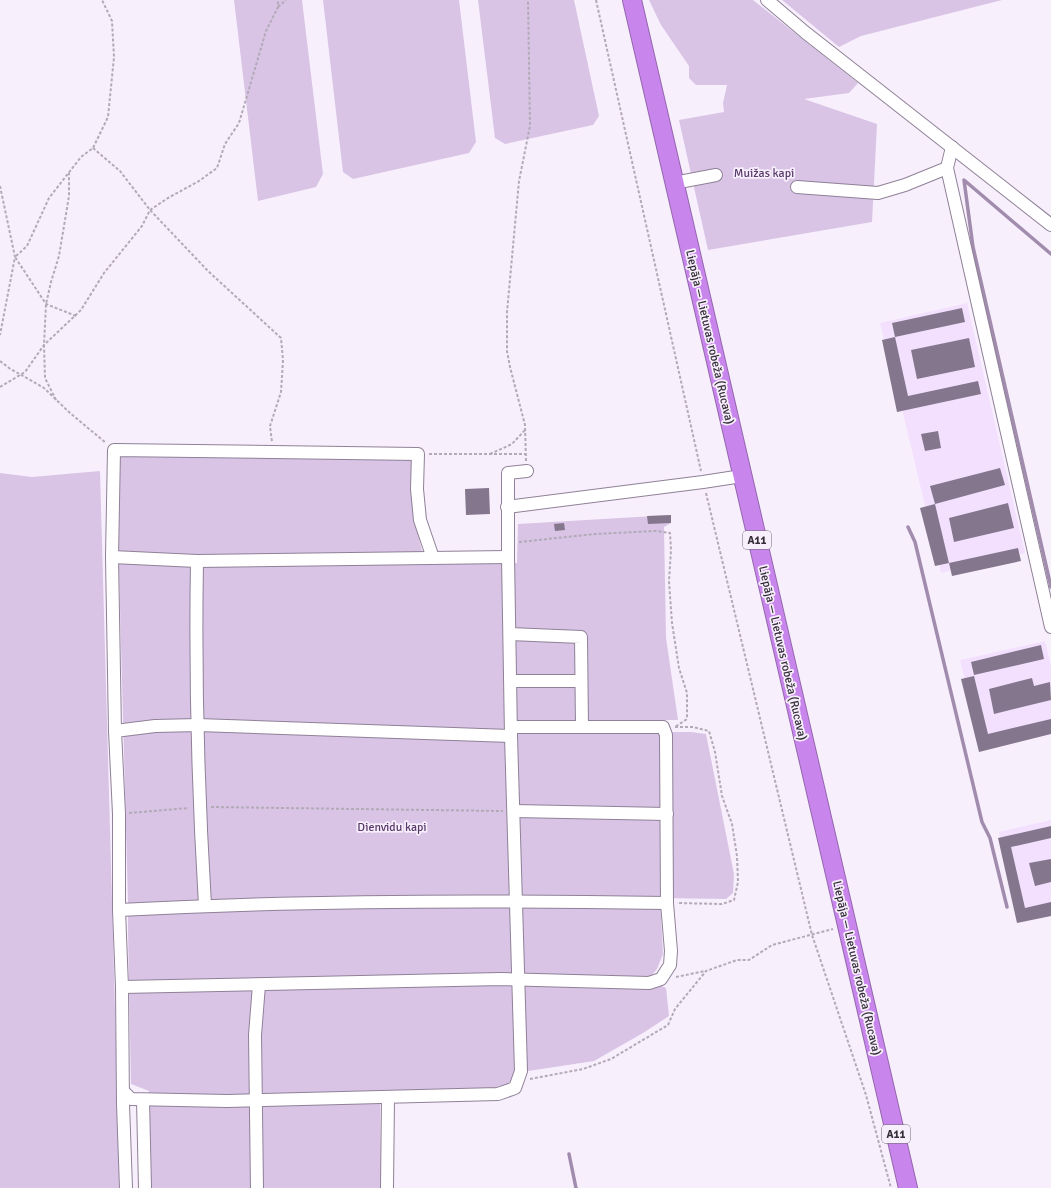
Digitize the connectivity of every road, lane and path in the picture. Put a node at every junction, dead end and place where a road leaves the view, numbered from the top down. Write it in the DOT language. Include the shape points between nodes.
graph roads {
  1 [pos="102,0"];
  2 [pos="278,0"];
  3 [pos="286,0"];
  4 [pos="528,0"];
  5 [pos="596,0"];
  6 [pos="632,0"];
  7 [pos="767,0"];
  8 [pos="278,7"];
  9 [pos="952,147"];
  10 [pos="93,148"];
  11 [pos="947,168"];
  12 [pos="69,172"];
  13 [pos="716,175"];
  14 [pos="674,184"];
  15 [pos="0,186"];
  16 [pos="797,187"];
  17 [pos="150,210"];
  18 [pos="1051,225"];
  19 [pos="15,256"];
  20 [pos="46,304"];
  21 [pos="76,316"];
  22 [pos="0,334"];
  23 [pos="44,345"];
  24 [pos="0,361"];
  25 [pos="22,374"];
  26 [pos="0,387"];
  27 [pos="56,400"];
  28 [pos="525,430"];
  29 [pos="114,450"];
  30 [pos="272,451"];
  31 [pos="418,454"];
  32 [pos="489,454"];
  33 [pos="526,454"];
  34 [pos="527,471"];
  35 [pos="742,476"];
  36 [pos="703,482"];
  37 [pos="508,507"];
  38 [pos="508,543"];
  39 [pos="508,557"];
  40 [pos="112,558"];
  41 [pos="433,558"];
  42 [pos="198,561"];
  43 [pos="1051,627"];
  44 [pos="510,634"];
  45 [pos="511,681"];
  46 [pos="582,681"];
  47 [pos="198,724"];
  48 [pos="582,727"];
  49 [pos="669,727"];
  50 [pos="115,731"];
  51 [pos="512,732"];
  52 [pos="199,807"];
  53 [pos="514,811"];
  54 [pos="119,814"];
  55 [pos="666,814"];
  56 [pos="516,901"];
  57 [pos="667,903"];
  58 [pos="205,905"];
  59 [pos="119,910"];
  60 [pos="847,925"];
  61 [pos="812,935"];
  62 [pos="706,971"];
  63 [pos="661,979"];
  64 [pos="519,980"];
  65 [pos="259,985"];
  66 [pos="122,987"];
  67 [pos="517,1082"];
  68 [pos="124,1092"];
  69 [pos="388,1098"];
  70 [pos="143,1100"];
  71 [pos="256,1101"];
  72 [pos="126,1188"];
  73 [pos="145,1188"];
  74 [pos="257,1188"];
  75 [pos="387,1188"];
  76 [pos="891,1188"];
  77 [pos="908,1188"];
  1 -- 10 [label="path" via="112,21 114,57 108,118"];
  2 -- 8 [label="path"];
  3 -- 8 [label="path"];
  4 -- 28 [label="path" via="530,126 519,181 507,312 507,351"];
  5 -- 36 [label="path"];
  6 -- 14 [label="highway, Liepāja — Lietuvas robeža (Rucava) / A11"];
  7 -- 9 [label="street"];
  8 -- 17 [label="path" via="266,31 238,123 225,144 217,168"];
  9 -- 11 [label="street"];
  9 -- 18 [label="street"];
  10 -- 12 [label="path" via="81,157"];
  10 -- 17 [label="path" via="120,171"];
  11 -- 16 [label="street" via="878,193"];
  11 -- 43 [label="street"];
  12 -- 19 [label="path" via="49,198 27,246"];
  12 -- 20 [label="path" via="69,196 59,256"];
  13 -- 14 [label="street"];
  14 -- 35 [label="highway, Liepāja — Lietuvas robeža (Rucava) / A11"];
  15 -- 19 [label="path"];
  17 -- 21 [label="path" via="142,226 104,273"];
  17 -- 30 [label="path" via="208,271 281,338 281,392 270,426"];
  19 -- 20 [label="path"];
  19 -- 22 [label="path"];
  20 -- 21 [label="path"];
  20 -- 23 [label="path"];
  21 -- 23 [label="path"];
  23 -- 25 [label="path"];
  23 -- 27 [label="path" via="45,378"];
  24 -- 25 [label="path"];
  25 -- 26 [label="path"];
  25 -- 27 [label="path" via="44,388"];
  27 -- 29 [label="path"];
  28 -- 32 [label="path" via="512,444"];
  28 -- 33 [label="path"];
  29 -- 30 [label="street"];
  29 -- 40 [label="street"];
  30 -- 31 [label="street"];
  31 -- 32 [label="path"];
  31 -- 41 [label="street" via="417,489 420,520"];
  32 -- 33 [label="path"];
  33 -- 34 [label="path"];
  34 -- 37 [label="street" via="508,474"];
  35 -- 36 [label="street"];
  35 -- 60 [label="highway, Liepāja — Lietuvas robeža (Rucava) / A11"];
  36 -- 37 [label="street"];
  36 -- 61 [label="path"];
  37 -- 38 [label="street"];
  38 -- 39 [label="street"];
  38 -- 49 [label="path" via="595,534 656,531 670,533 669,581 672,623 679,668 687,693 687,719"];
  39 -- 41 [label="street"];
  39 -- 44 [label="street"];
  40 -- 42 [label="street"];
  40 -- 50 [label="street"];
  41 -- 42 [label="street"];
  42 -- 47 [label="street"];
  44 -- 45 [label="street"];
  44 -- 46 [label="street" via="581,637"];
  45 -- 46 [label="street"];
  45 -- 51 [label="street"];
  46 -- 48 [label="street"];
  47 -- 50 [label="street"];
  47 -- 51 [label="street"];
  47 -- 52 [label="street"];
  48 -- 49 [label="street"];
  48 -- 51 [label="street"];
  49 -- 55 [label="street" via="666,735"];
  49 -- 57 [label="path" via="693,727 709,731 722,796 732,824 738,882 734,900 722,904"];
  50 -- 54 [label="street"];
  51 -- 53 [label="street"];
  52 -- 53 [label="path"];
  52 -- 54 [label="path"];
  52 -- 58 [label="street"];
  53 -- 55 [label="street"];
  53 -- 56 [label="street"];
  54 -- 59 [label="street"];
  55 -- 57 [label="street"];
  56 -- 57 [label="street"];
  56 -- 58 [label="street"];
  56 -- 64 [label="street"];
  57 -- 63 [label="street" via="670,965"];
  58 -- 59 [label="street"];
  59 -- 66 [label="street"];
  60 -- 61 [label="path"];
  60 -- 77 [label="highway, Liepāja — Lietuvas robeža (Rucava) / A11"];
  61 -- 62 [label="path" via="772,945 749,960 737,960"];
  61 -- 76 [label="path" via="866,1095"];
  62 -- 63 [label="path"];
  62 -- 67 [label="path" via="675,1009 668,1025 611,1059 583,1069"];
  63 -- 64 [label="street" via="649,984"];
  64 -- 65 [label="street"];
  64 -- 67 [label="street" via="521,1071"];
  65 -- 66 [label="street"];
  65 -- 71 [label="street" via="255,1035"];
  66 -- 68 [label="street"];
  67 -- 69 [label="street" via="515,1088 498,1094"];
  68 -- 70 [label="street" via="131,1099"];
  68 -- 72 [label="street"];
  69 -- 71 [label="street"];
  69 -- 75 [label="street"];
  70 -- 71 [label="street"];
  70 -- 73 [label="street"];
  71 -- 74 [label="street"];
}
